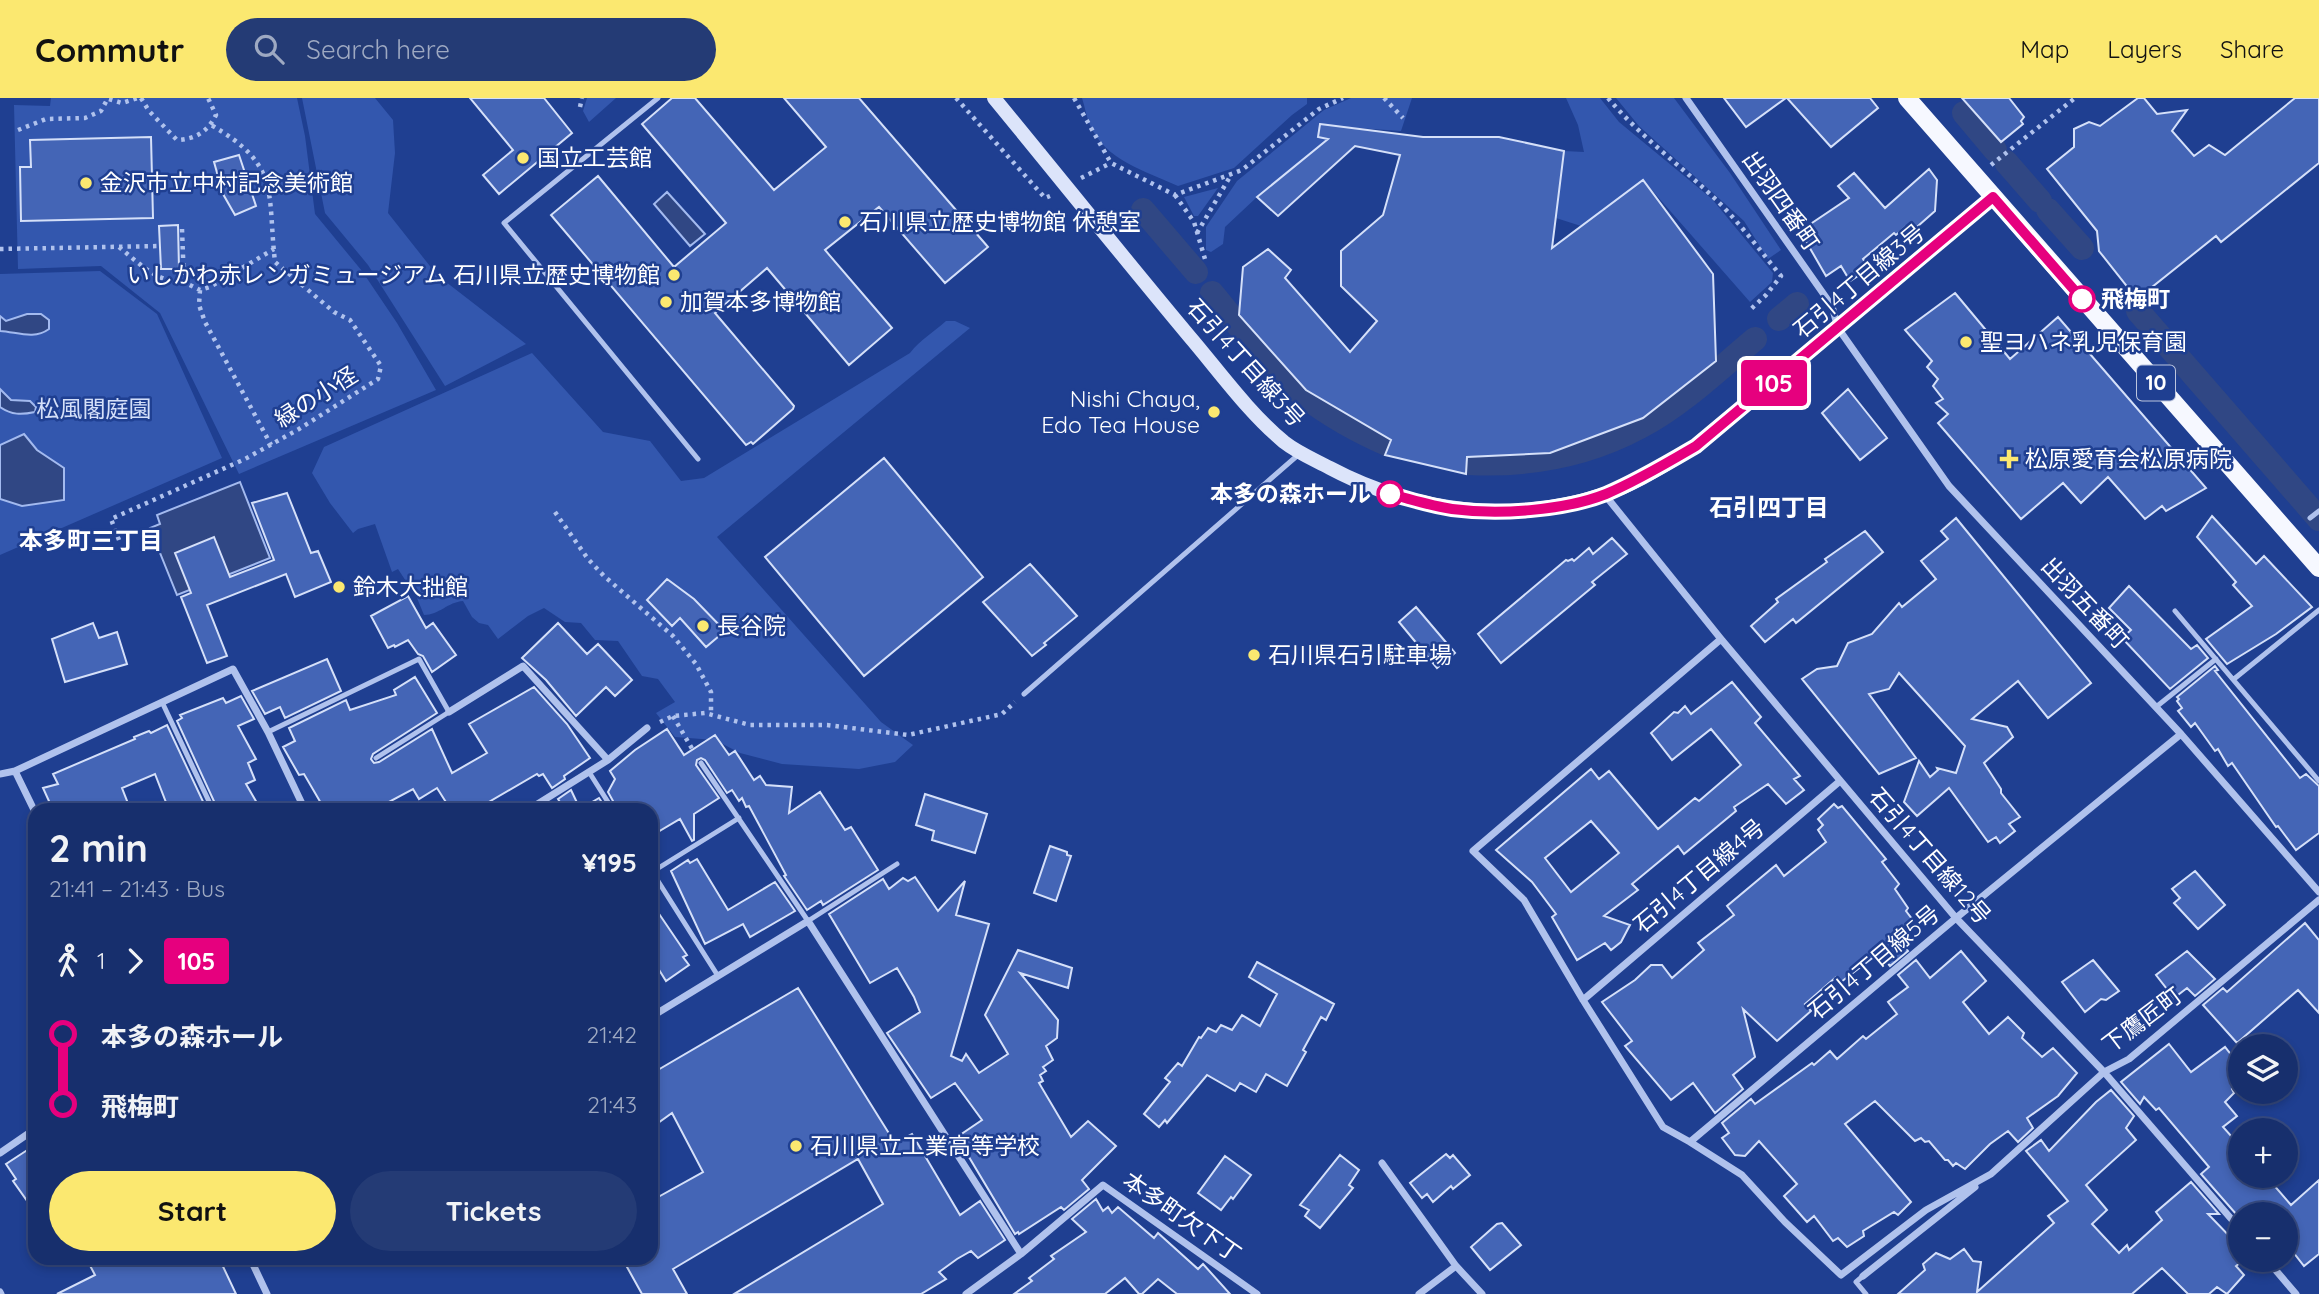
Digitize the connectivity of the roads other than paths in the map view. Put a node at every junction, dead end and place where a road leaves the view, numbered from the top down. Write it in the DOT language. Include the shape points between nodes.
graph roads {
  1 [pos="658,98"];
  2 [pos="994,98"];
  3 [pos="1686,98"];
  4 [pos="1907,98"];
  5 [pos="1993,197"];
  6 [pos="1838,328"];
  7 [pos="1301,453"];
  8 [pos="698,459"];
  9 [pos="1605,495"];
  10 [pos="2319,511"];
  11 [pos="2310,518"];
  12 [pos="2319,568"];
  13 [pos="2319,610"];
  14 [pos="2175,611"];
  15 [pos="1721,639"];
  16 [pos="2216,659"];
  17 [pos="2234,680"];
  18 [pos="1024,694"];
  19 [pos="162,702"];
  20 [pos="2156,707"];
  21 [pos="449,712"];
  22 [pos="647,728"];
  23 [pos="268,732"];
  24 [pos="2181,734"];
  25 [pos="376,758"];
  26 [pos="608,760"];
  27 [pos="701,763"];
  28 [pos="15,771"];
  29 [pos="589,772"];
  30 [pos="0,774"];
  31 [pos="2319,781"];
  32 [pos="1840,782"];
  33 [pos="31,803"];
  34 [pos="210,803"];
  35 [pos="301,803"];
  36 [pos="539,803"];
  37 [pos="609,803"];
  38 [pos="739,818"];
  39 [pos="897,864"];
  40 [pos="658,867"];
  41 [pos="658,881"];
  42 [pos="2319,892"];
  43 [pos="2319,900"];
  44 [pos="1956,918"];
  45 [pos="808,921"];
  46 [pos="718,976"];
  47 [pos="1583,1000"];
  48 [pos="658,1013"];
  49 [pos="2104,1072"];
  50 [pos="28,1134"];
  51 [pos="1690,1142"];
  52 [pos="0,1153"];
  53 [pos="1382,1163"];
  54 [pos="1991,1174"];
  55 [pos="2228,1215"];
  56 [pos="1021,1254"];
  57 [pos="253,1265"];
  58 [pos="1456,1266"];
  59 [pos="2277,1272"];
  60 [pos="1863,1276"];
  61 [pos="267,1294"];
  62 [pos="966,1294"];
  63 [pos="1258,1294"];
  64 [pos="1419,1294"];
  65 [pos="1482,1294"];
  66 [pos="1866,1294"];
  67 [pos="2296,1294"];
  1 -- 8 [label="lane" via="504,223"];
  2 -- 7 [label="street, 石引4丁目線3号" via="1258,418"];
  3 -- 6 [label="street, 出羽四番町" via="1832,306"];
  4 -- 5 [label="main road, 10"];
  5 -- 6 [label="street, 石引4丁目線3号"];
  5 -- 12 [label="main road, 10"];
  6 -- 9 [label="street, 石引4丁目線3号" via="1696,446"];
  6 -- 20 [label="street, 出羽五番町" via="1949,486"];
  7 -- 9 [label="street, 石引4丁目線3号" via="1352,480 1452,509 1536,509"];
  7 -- 18 [label="lane"];
  9 -- 15 [label="street, 石引4丁目線12号"];
  10 -- 11 [label="lane"];
  13 -- 17 [label="lane"];
  14 -- 16 [label="lane"];
  15 -- 32 [label="street, 石引4丁目線12号"];
  15 -- 47 [label="street" via="1473,850 1524,900"];
  16 -- 17 [label="lane"];
  16 -- 20 [label="lane"];
  17 -- 31 [label="lane"];
  19 -- 23 [label="street" via="233,669"];
  19 -- 28 [label="street"];
  19 -- 34 [label="lane"];
  20 -- 24 [label="street, 出羽五番町"];
  21 -- 23 [label="lane" via="419,660"];
  21 -- 25 [label="lane"];
  21 -- 26 [label="street" via="523,666"];
  22 -- 26 [label="street"];
  23 -- 35 [label="street"];
  24 -- 42 [label="street, 出羽五番町"];
  24 -- 44 [label="street, 石引4丁目線5号"];
  26 -- 29 [label="street"];
  27 -- 38 [label="lane"];
  28 -- 30 [label="street"];
  28 -- 33 [label="street"];
  29 -- 36 [label="street"];
  29 -- 37 [label="lane"];
  32 -- 44 [label="street, 石引4丁目線12号"];
  32 -- 47 [label="street, 石引4丁目線4号"];
  38 -- 40 [label="lane"];
  38 -- 45 [label="lane"];
  39 -- 45 [label="lane"];
  41 -- 46 [label="lane"];
  43 -- 49 [label="street, 下鷹匠町" via="2129,1059"];
  44 -- 49 [label="street, 石引4丁目線12号"];
  44 -- 51 [label="street, 石引4丁目線5号"];
  45 -- 46 [label="street"];
  45 -- 56 [label="street"];
  46 -- 48 [label="street"];
  47 -- 51 [label="street" via="1663,1128"];
  49 -- 54 [label="street, 下鷹匠町"];
  49 -- 55 [label="street, 石引4丁目線12号"];
  50 -- 52 [label="street"];
  51 -- 54 [label="street, 下鷹匠町" via="1742,1175 1842,1275 1926,1210"];
  53 -- 58 [label="street"];
  54 -- 60 [label="street, 下鷹匠町"];
  56 -- 62 [label="street"];
  56 -- 63 [label="street, 本多町欠下丁" via="1103,1185"];
  57 -- 61 [label="street"];
  58 -- 64 [label="street"];
  58 -- 65 [label="street"];
  59 -- 67 [label="street"];
  60 -- 66 [label="lane" via="1856,1282"];
}
